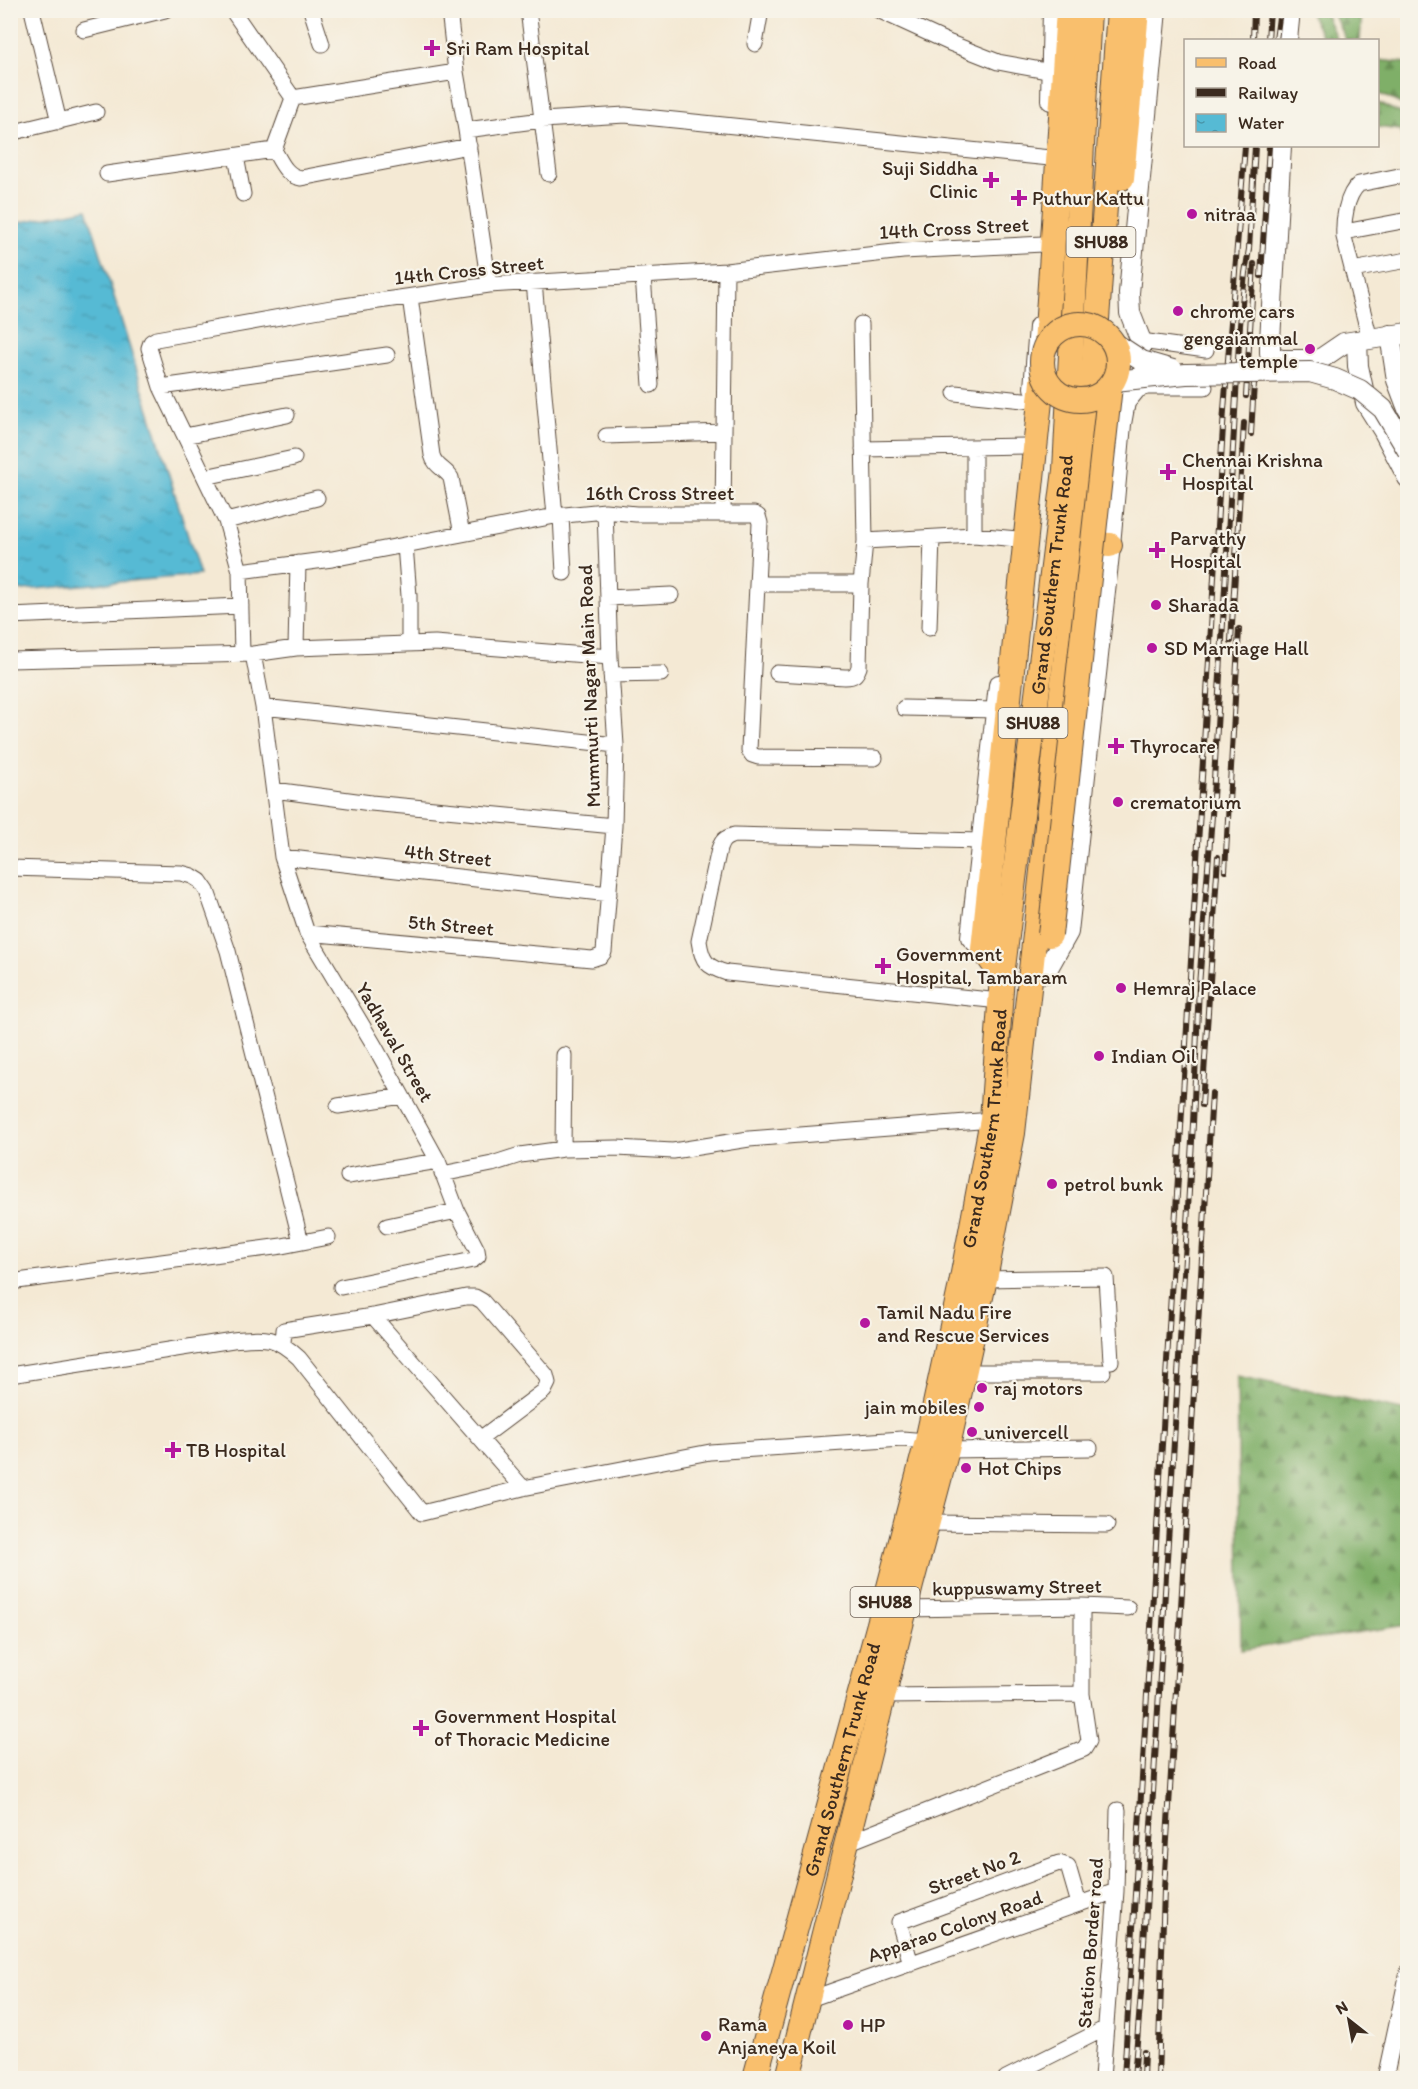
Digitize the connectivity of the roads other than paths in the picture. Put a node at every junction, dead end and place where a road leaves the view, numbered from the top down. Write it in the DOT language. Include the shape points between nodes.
graph roads {
  1 [pos="32,10"];
  2 [pos="165,10"];
  3 [pos="232,10"];
  4 [pos="310,10"];
  5 [pos="449,10"];
  6 [pos="528,10"];
  7 [pos="761,10"];
  8 [pos="878,10"];
  9 [pos="1053,10"];
  10 [pos="1068,10"];
  11 [pos="1089,10"];
  12 [pos="1119,10"];
  13 [pos="1137,10"];
  14 [pos="1156,10"];
  15 [pos="1290,10"];
  16 [pos="84,30"];
  17 [pos="1287,39"];
  18 [pos="322,44"];
  19 [pos="755,44"];
  20 [pos="456,72"];
  21 [pos="1052,72"];
  22 [pos="293,98"];
  23 [pos="96,112"];
  24 [pos="542,120"];
  25 [pos="59,122"];
  26 [pos="466,130"];
  27 [pos="10,133"];
  28 [pos="469,146"];
  29 [pos="1281,147"];
  30 [pos="274,150"];
  31 [pos="236,156"];
  32 [pos="1050,158"];
  33 [pos="107,174"];
  34 [pos="549,174"];
  35 [pos="1404,175"];
  36 [pos="243,194"];
  37 [pos="1407,220"];
  38 [pos="1344,232"];
  39 [pos="1043,244"];
  40 [pos="1407,260"];
  41 [pos="1352,270"];
  42 [pos="726,271"];
  43 [pos="643,276"];
  44 [pos="534,282"];
  45 [pos="489,285"];
  46 [pos="410,297"];
  47 [pos="861,324"];
  48 [pos="1399,334"];
  49 [pos="1111,339"];
  50 [pos="1141,341"];
  51 [pos="1357,341"];
  52 [pos="1046,345"];
  53 [pos="1206,350"];
  54 [pos="387,355"];
  55 [pos="1043,372"];
  56 [pos="1186,374"];
  57 [pos="651,385"];
  58 [pos="1119,386"];
  59 [pos="161,387"];
  60 [pos="1205,387"];
  61 [pos="956,393"];
  62 [pos="1033,401"];
  63 [pos="1407,410"];
  64 [pos="287,415"];
  65 [pos="724,432"];
  66 [pos="606,435"];
  67 [pos="185,436"];
  68 [pos="1028,446"];
  69 [pos="974,447"];
  70 [pos="863,449"];
  71 [pos="1407,451"];
  72 [pos="294,458"];
  73 [pos="205,477"];
  74 [pos="1407,477"];
  75 [pos="317,498"];
  76 [pos="605,512"];
  77 [pos="723,514"];
  78 [pos="558,516"];
  79 [pos="226,521"];
  80 [pos="462,534"];
  81 [pos="974,536"];
  82 [pos="932,538"];
  83 [pos="1017,539"];
  84 [pos="865,541"];
  85 [pos="1079,543"];
  86 [pos="405,545"];
  87 [pos="1110,545"];
  88 [pos="298,563"];
  89 [pos="240,571"];
  90 [pos="564,573"];
  91 [pos="759,584"];
  92 [pos="861,584"];
  93 [pos="671,595"];
  94 [pos="608,598"];
  95 [pos="241,606"];
  96 [pos="10,616"];
  97 [pos="929,628"];
  98 [pos="409,637"];
  99 [pos="296,648"];
  100 [pos="248,654"];
  101 [pos="610,657"];
  102 [pos="10,660"];
  103 [pos="777,673"];
  104 [pos="661,674"];
  105 [pos="611,675"];
  106 [pos="263,707"];
  107 [pos="904,708"];
  108 [pos="996,710"];
  109 [pos="616,745"];
  110 [pos="875,758"];
  111 [pos="274,790"];
  112 [pos="614,826"];
  113 [pos="981,841"];
  114 [pos="282,857"];
  115 [pos="10,868"];
  116 [pos="609,894"];
  117 [pos="307,933"];
  118 [pos="984,942"];
  119 [pos="592,959"];
  120 [pos="1002,976"];
  121 [pos="1037,980"];
  122 [pos="1000,1001"];
  123 [pos="564,1055"];
  124 [pos="402,1096"];
  125 [pos="338,1106"];
  126 [pos="992,1120"];
  127 [pos="563,1149"];
  128 [pos="440,1168"];
  129 [pos="348,1176"];
  130 [pos="457,1211"];
  131 [pos="387,1226"];
  132 [pos="328,1237"];
  133 [pos="301,1242"];
  134 [pos="985,1279"];
  135 [pos="10,1282"];
  136 [pos="341,1287"];
  137 [pos="373,1316"];
  138 [pos="283,1343"];
  139 [pos="965,1372"];
  140 [pos="10,1375"];
  141 [pos="480,1439"];
  142 [pos="937,1445"];
  143 [pos="1090,1448"];
  144 [pos="524,1488"];
  145 [pos="928,1523"];
  146 [pos="1107,1525"];
  147 [pos="1082,1606"];
  148 [pos="1128,1608"];
  149 [pos="906,1609"];
  150 [pos="1082,1694"];
  151 [pos="884,1696"];
  152 [pos="1118,1810"];
  153 [pos="847,1844"];
  154 [pos="1116,1891"];
  155 [pos="1079,1904"];
  156 [pos="910,1964"];
  157 [pos="1407,1972"];
  158 [pos="807,2000"];
  159 [pos="1402,2019"];
  160 [pos="1106,2028"];
  161 [pos="1013,2077"];
  162 [pos="755,2079"];
  163 [pos="788,2079"];
  164 [pos="1102,2079"];
  165 [pos="1385,2079"];
  1 -- 25 [label="street"];
  2 -- 16 [label="street"];
  3 -- 22 [label="street"];
  4 -- 18 [label="street"];
  5 -- 20 [label="street"];
  6 -- 24 [label="street"];
  7 -- 19 [label="street"];
  8 -- 21 [label="street" via="998,62"];
  9 -- 21 [label="street"];
  10 -- 52 [label="main road"];
  11 -- 120 [label="main road, Grand Southern Trunk Road / SHU88" via="1065,470"];
  12 -- 85 [label="main road, Grand Southern Trunk Road / SHU88"];
  13 -- 49 [label="main road"];
  14 -- 50 [label="street" via="1129,293 1130,313"];
  15 -- 17 [label="street"];
  20 -- 22 [label="street"];
  20 -- 26 [label="street"];
  21 -- 32 [label="street"];
  22 -- 30 [label="street"];
  23 -- 25 [label="street"];
  24 -- 26 [label="street"];
  24 -- 32 [label="street" via="625,115"];
  24 -- 34 [label="street"];
  25 -- 27 [label="street"];
  26 -- 28 [label="street"];
  28 -- 30 [label="street" via="301,178 288,173"];
  28 -- 45 [label="street"];
  29 -- 51 [label="street" via="1270,352 1272,357 1282,360 1319,360"];
  30 -- 31 [label="street"];
  31 -- 33 [label="street"];
  31 -- 36 [label="street"];
  32 -- 39 [label="street"];
  35 -- 38 [label="street" via="1362,182 1354,188"];
  37 -- 38 [label="street"];
  38 -- 41 [label="street"];
  39 -- 42 [label="street, 14th Cross Street" via="903,251"];
  39 -- 62 [label="street"];
  40 -- 41 [label="street"];
  41 -- 51 [label="street"];
  42 -- 43 [label="street, 14th Cross Street"];
  42 -- 65 [label="street"];
  43 -- 44 [label="street, 14th Cross Street"];
  43 -- 57 [label="street"];
  44 -- 45 [label="street, 14th Cross Street"];
  44 -- 78 [label="street"];
  45 -- 46 [label="street, 14th Cross Street"];
  46 -- 59 [label="street, 14th Cross Street" via="156,339 149,348"];
  46 -- 80 [label="street" via="432,455 451,478"];
  47 -- 70 [label="street"];
  48 -- 51 [label="street"];
  48 -- 63 [label="street" via="1397,380"];
  49 -- 52 [label="main road, bridge" via="1098,328 1074,324 1053,335"];
  49 -- 56 [label="street, bridge" via="1142,362"];
  49 -- 58 [label="main road, bridge" via="1119,362"];
  50 -- 53 [label="street"];
  50 -- 58 [label="street"];
  51 -- 74 [label="street" via="1366,403"];
  52 -- 55 [label="main road, bridge"];
  54 -- 59 [label="street"];
  55 -- 58 [label="main road, bridge" via="1055,392 1072,399 1090,399"];
  55 -- 118 [label="main road"];
  56 -- 58 [label="street, bridge"];
  56 -- 71 [label="street, bridge" via="1310,372 1335,379 1360,390 1383,409"];
  58 -- 60 [label="street"];
  58 -- 87 [label="street" via="1125,402"];
  58 -- 121 [label="main road, bridge" via="1050,935"];
  59 -- 67 [label="street, 14th Cross Street"];
  61 -- 62 [label="street"];
  62 -- 68 [label="street"];
  64 -- 67 [label="street"];
  65 -- 66 [label="street"];
  65 -- 77 [label="street"];
  67 -- 73 [label="street, 14th Cross Street"];
  68 -- 69 [label="street"];
  68 -- 83 [label="street"];
  69 -- 70 [label="street"];
  69 -- 81 [label="street"];
  70 -- 84 [label="street"];
  72 -- 73 [label="street"];
  73 -- 79 [label="street, 14th Cross Street"];
  75 -- 79 [label="street"];
  76 -- 77 [label="street, 16th Cross Street"];
  76 -- 78 [label="street, 16th Cross Street"];
  76 -- 94 [label="street, Mummurti Nagar Main Road"];
  77 -- 91 [label="street, 16th Cross Street" via="754,514 760,519"];
  78 -- 80 [label="street, 16th Cross Street"];
  78 -- 90 [label="street"];
  79 -- 89 [label="street, 14th Cross Street"];
  80 -- 86 [label="street, 16th Cross Street"];
  81 -- 82 [label="street"];
  81 -- 83 [label="street"];
  82 -- 84 [label="street"];
  82 -- 97 [label="street"];
  83 -- 108 [label="street"];
  84 -- 92 [label="street"];
  85 -- 87 [label="main road"];
  85 -- 121 [label="main road, Grand Southern Trunk Road / SHU88"];
  86 -- 88 [label="street, 16th Cross Street"];
  86 -- 98 [label="street"];
  87 -- 121 [label="street" via="1106,627 1068,932"];
  88 -- 89 [label="street, 16th Cross Street"];
  88 -- 99 [label="street"];
  89 -- 95 [label="street, 14th Cross Street"];
  91 -- 92 [label="street"];
  91 -- 110 [label="street, 16th Cross Street" via="749,750 752,755"];
  92 -- 103 [label="street" via="856,674 845,677"];
  93 -- 94 [label="street"];
  94 -- 101 [label="street, Mummurti Nagar Main Road"];
  95 -- 96 [label="street"];
  95 -- 100 [label="street, 14th Cross Street"];
  99 -- 100 [label="street"];
  99 -- 101 [label="street" via="435,643"];
  100 -- 102 [label="street"];
  100 -- 106 [label="street, 14th Cross Street"];
  101 -- 105 [label="street, Mummurti Nagar Main Road"];
  104 -- 105 [label="street"];
  105 -- 109 [label="street, Mummurti Nagar Main Road"];
  106 -- 109 [label="street"];
  106 -- 111 [label="street, 14th Cross Street"];
  107 -- 108 [label="street"];
  108 -- 113 [label="street"];
  109 -- 112 [label="street, Mummurti Nagar Main Road"];
  111 -- 112 [label="street"];
  111 -- 114 [label="street, Yadhaval Street"];
  112 -- 116 [label="street, Mummurti Nagar Main Road"];
  113 -- 118 [label="street" via="971,937"];
  113 -- 122 [label="street" via="726,837 719,849 700,952 711,968 727,973"];
  114 -- 116 [label="street, 4th Street"];
  114 -- 117 [label="street, Yadhaval Street"];
  115 -- 133 [label="street" via="181,873 200,881 228,951"];
  116 -- 119 [label="street, Mummurti Nagar Main Road" via="604,952"];
  117 -- 119 [label="street, 5th Street"];
  117 -- 124 [label="street, Yadhaval Street"];
  118 -- 120 [label="main road"];
  120 -- 122 [label="main road, Grand Southern Trunk Road / SHU88"];
  121 -- 134 [label="main road, Grand Southern Trunk Road / SHU88"];
  122 -- 126 [label="main road, Grand Southern Trunk Road / SHU88"];
  123 -- 127 [label="street"];
  124 -- 125 [label="street"];
  124 -- 128 [label="street, Yadhaval Street"];
  126 -- 127 [label="street" via="749,1139 673,1151"];
  126 -- 142 [label="main road, Grand Southern Trunk Road / SHU88" via="960,1289"];
  127 -- 128 [label="street" via="520,1155 492,1164"];
  128 -- 129 [label="street"];
  128 -- 130 [label="street, Yadhaval Street"];
  130 -- 131 [label="street"];
  130 -- 136 [label="street, Yadhaval Street" via="477,1250 473,1260"];
  132 -- 133 [label="street"];
  133 -- 135 [label="street"];
  134 -- 139 [label="main road, Grand Southern Trunk Road / SHU88"];
  134 -- 139 [label="street" via="1106,1277 1107,1366"];
  137 -- 138 [label="street" via="284,1330"];
  137 -- 141 [label="street"];
  137 -- 141 [label="street" via="466,1297 475,1297 490,1310 546,1375 548,1383 544,1391"];
  138 -- 140 [label="street" via="268,1338 233,1340"];
  138 -- 144 [label="street" via="422,1514"];
  139 -- 142 [label="main road, Grand Southern Trunk Road / SHU88"];
  141 -- 144 [label="street"];
  142 -- 143 [label="street"];
  142 -- 144 [label="street" via="902,1439 710,1452"];
  142 -- 145 [label="main road, Grand Southern Trunk Road / SHU88"];
  142 -- 162 [label="main road, Grand Southern Trunk Road / SHU88" via="888,1592"];
  145 -- 146 [label="street"];
  145 -- 149 [label="main road, Grand Southern Trunk Road / SHU88"];
  147 -- 148 [label="street, kuppuswamy Street"];
  147 -- 149 [label="street, kuppuswamy Street"];
  147 -- 150 [label="street"];
  149 -- 151 [label="main road, Grand Southern Trunk Road / SHU88"];
  150 -- 151 [label="street"];
  150 -- 153 [label="street" via="1089,1741 1078,1753"];
  151 -- 153 [label="main road, Grand Southern Trunk Road / SHU88"];
  152 -- 154 [label="street, Station Border road"];
  153 -- 158 [label="main road, Grand Southern Trunk Road / SHU88"];
  154 -- 155 [label="street, Apparao Colony Road"];
  154 -- 160 [label="street, Station Border road"];
  155 -- 156 [label="street, Apparao Colony Road"];
  155 -- 156 [label="street, Street No 2" via="1068,1866 1059,1863 899,1922"];
  156 -- 158 [label="street, Apparao Colony Road"];
  157 -- 159 [label="street"];
  158 -- 163 [label="main road, Grand Southern Trunk Road / SHU88"];
  159 -- 165 [label="street"];
  160 -- 161 [label="street"];
  160 -- 164 [label="street, Station Border road"];
}
